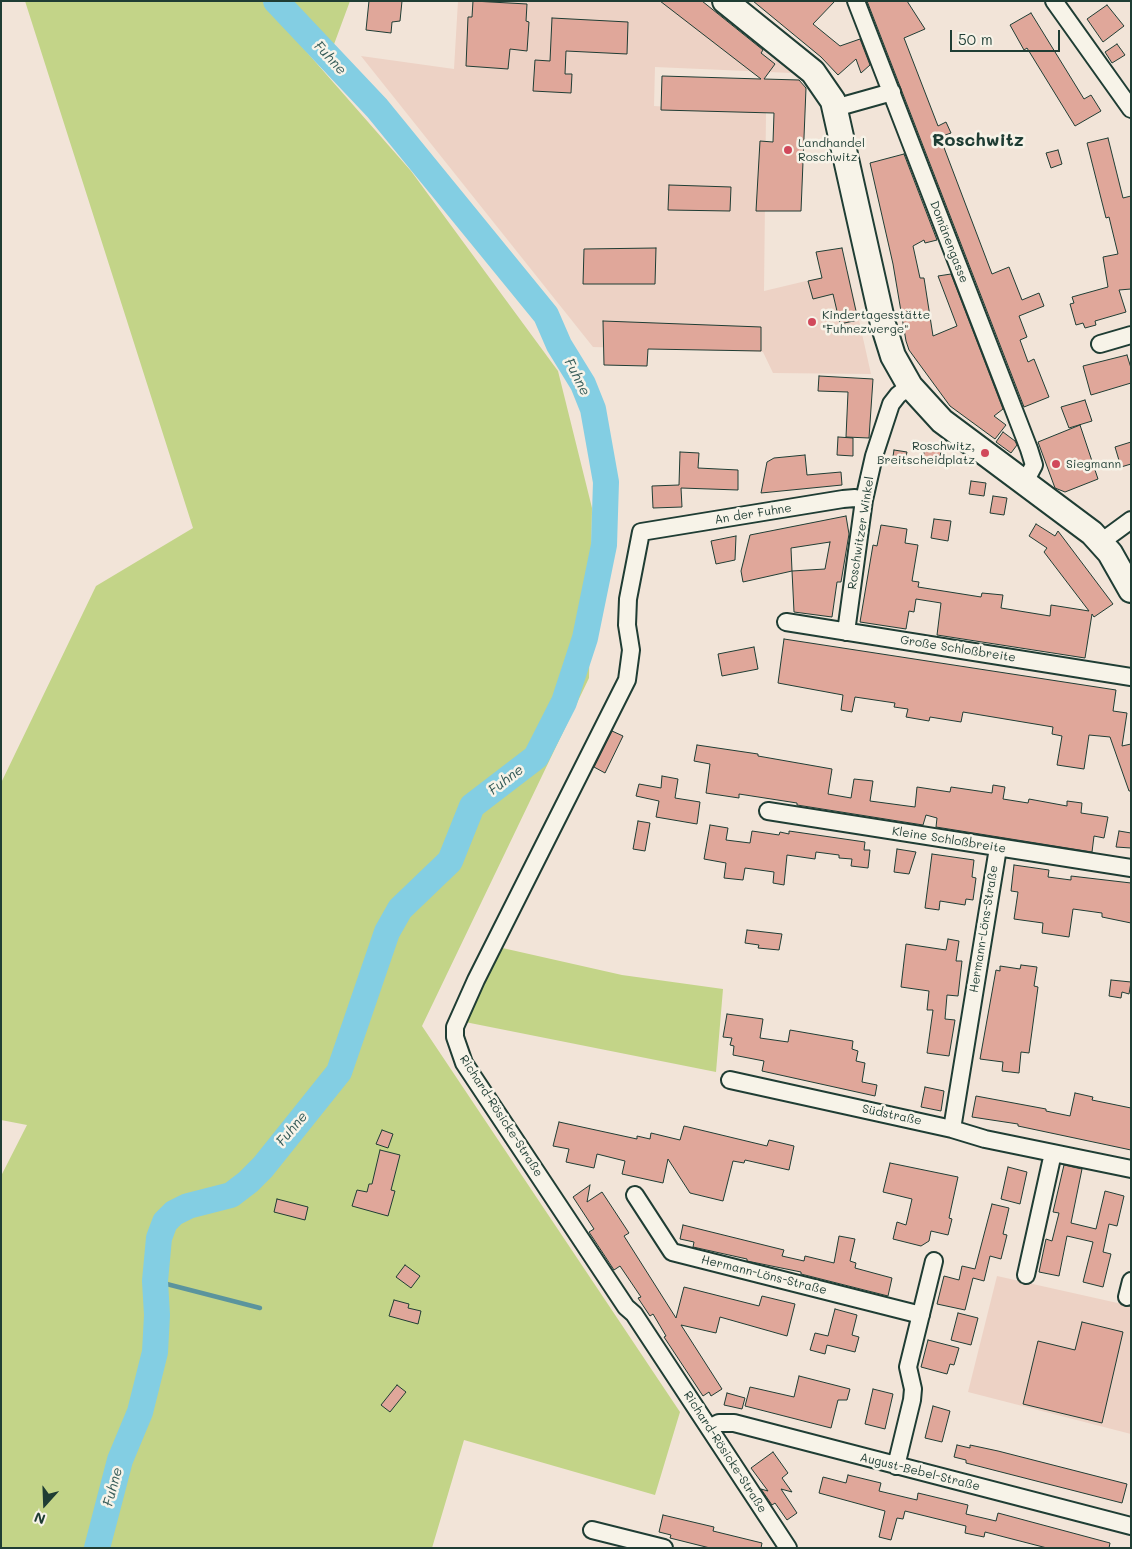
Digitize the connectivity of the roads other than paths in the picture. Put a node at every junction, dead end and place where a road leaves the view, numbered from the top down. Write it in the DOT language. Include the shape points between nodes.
graph roads {
  1 [pos="725,1"];
  2 [pos="856,1"];
  3 [pos="1054,1"];
  4 [pos="892,92"];
  5 [pos="835,108"];
  6 [pos="1131,109"];
  7 [pos="1131,335"];
  8 [pos="1100,344"];
  9 [pos="910,386"];
  10 [pos="1025,482"];
  11 [pos="864,500"];
  12 [pos="1131,520"];
  13 [pos="642,532"];
  14 [pos="1101,542"];
  15 [pos="1131,590"];
  16 [pos="786,622"];
  17 [pos="846,632"];
  18 [pos="1131,676"];
  19 [pos="768,811"];
  20 [pos="998,848"];
  21 [pos="1131,868"];
  22 [pos="730,1080"];
  23 [pos="952,1129"];
  24 [pos="1054,1153"];
  25 [pos="1131,1169"];
  26 [pos="635,1196"];
  27 [pos="934,1261"];
  28 [pos="1026,1275"];
  29 [pos="921,1315"];
  30 [pos="709,1428"];
  31 [pos="896,1466"];
  32 [pos="1131,1526"];
  33 [pos="592,1530"];
  34 [pos="664,1548"];
  35 [pos="788,1548"];
  1 -- 5 [label="main road" via="813,72 825,86"];
  2 -- 4 [label="street, Domänengasse"];
  3 -- 6 [label="street"];
  4 -- 5 [label="street"];
  4 -- 10 [label="street, Domänengasse" via="1029,449 1034,465"];
  5 -- 9 [label="main road" via="883,324 894,356"];
  7 -- 8 [label="street"];
  9 -- 10 [label="main road" via="942,421"];
  9 -- 11 [label="street, Roschwitzer Winkel" via="891,404"];
  10 -- 14 [label="main road"];
  11 -- 13 [label="street, An der Fuhne" via="842,499"];
  11 -- 17 [label="street, Roschwitzer Winkel"];
  12 -- 14 [label="street"];
  13 -- 30 [label="street, Richard-Rösicke-Straße" via="628,599 627,625 631,650 627,680 468,995 458,1018 455,1037 464,1063"];
  14 -- 15 [label="main road"];
  16 -- 17 [label="street, Große Schloßbreite"];
  17 -- 18 [label="street, Große Schloßbreite"];
  19 -- 20 [label="street, Kleine Schloßbreite"];
  20 -- 21 [label="street, Kleine Schloßbreite"];
  20 -- 23 [label="street, Hermann-Löns-Straße"];
  22 -- 23 [label="street, Südstraße"];
  23 -- 24 [label="street, Südstraße"];
  24 -- 25 [label="street, Südstraße"];
  24 -- 28 [label="street"];
  26 -- 29 [label="street, Hermann-Löns-Straße" via="672,1252"];
  27 -- 29 [label="street"];
  29 -- 31 [label="street" via="908,1367 912,1400"];
  30 -- 31 [label="street, August-Bebel-Straße" via="719,1423 734,1423"];
  30 -- 35 [label="street, Richard-Rösicke-Straße"];
  31 -- 32 [label="street, August-Bebel-Straße"];
  33 -- 34 [label="street"];
}
